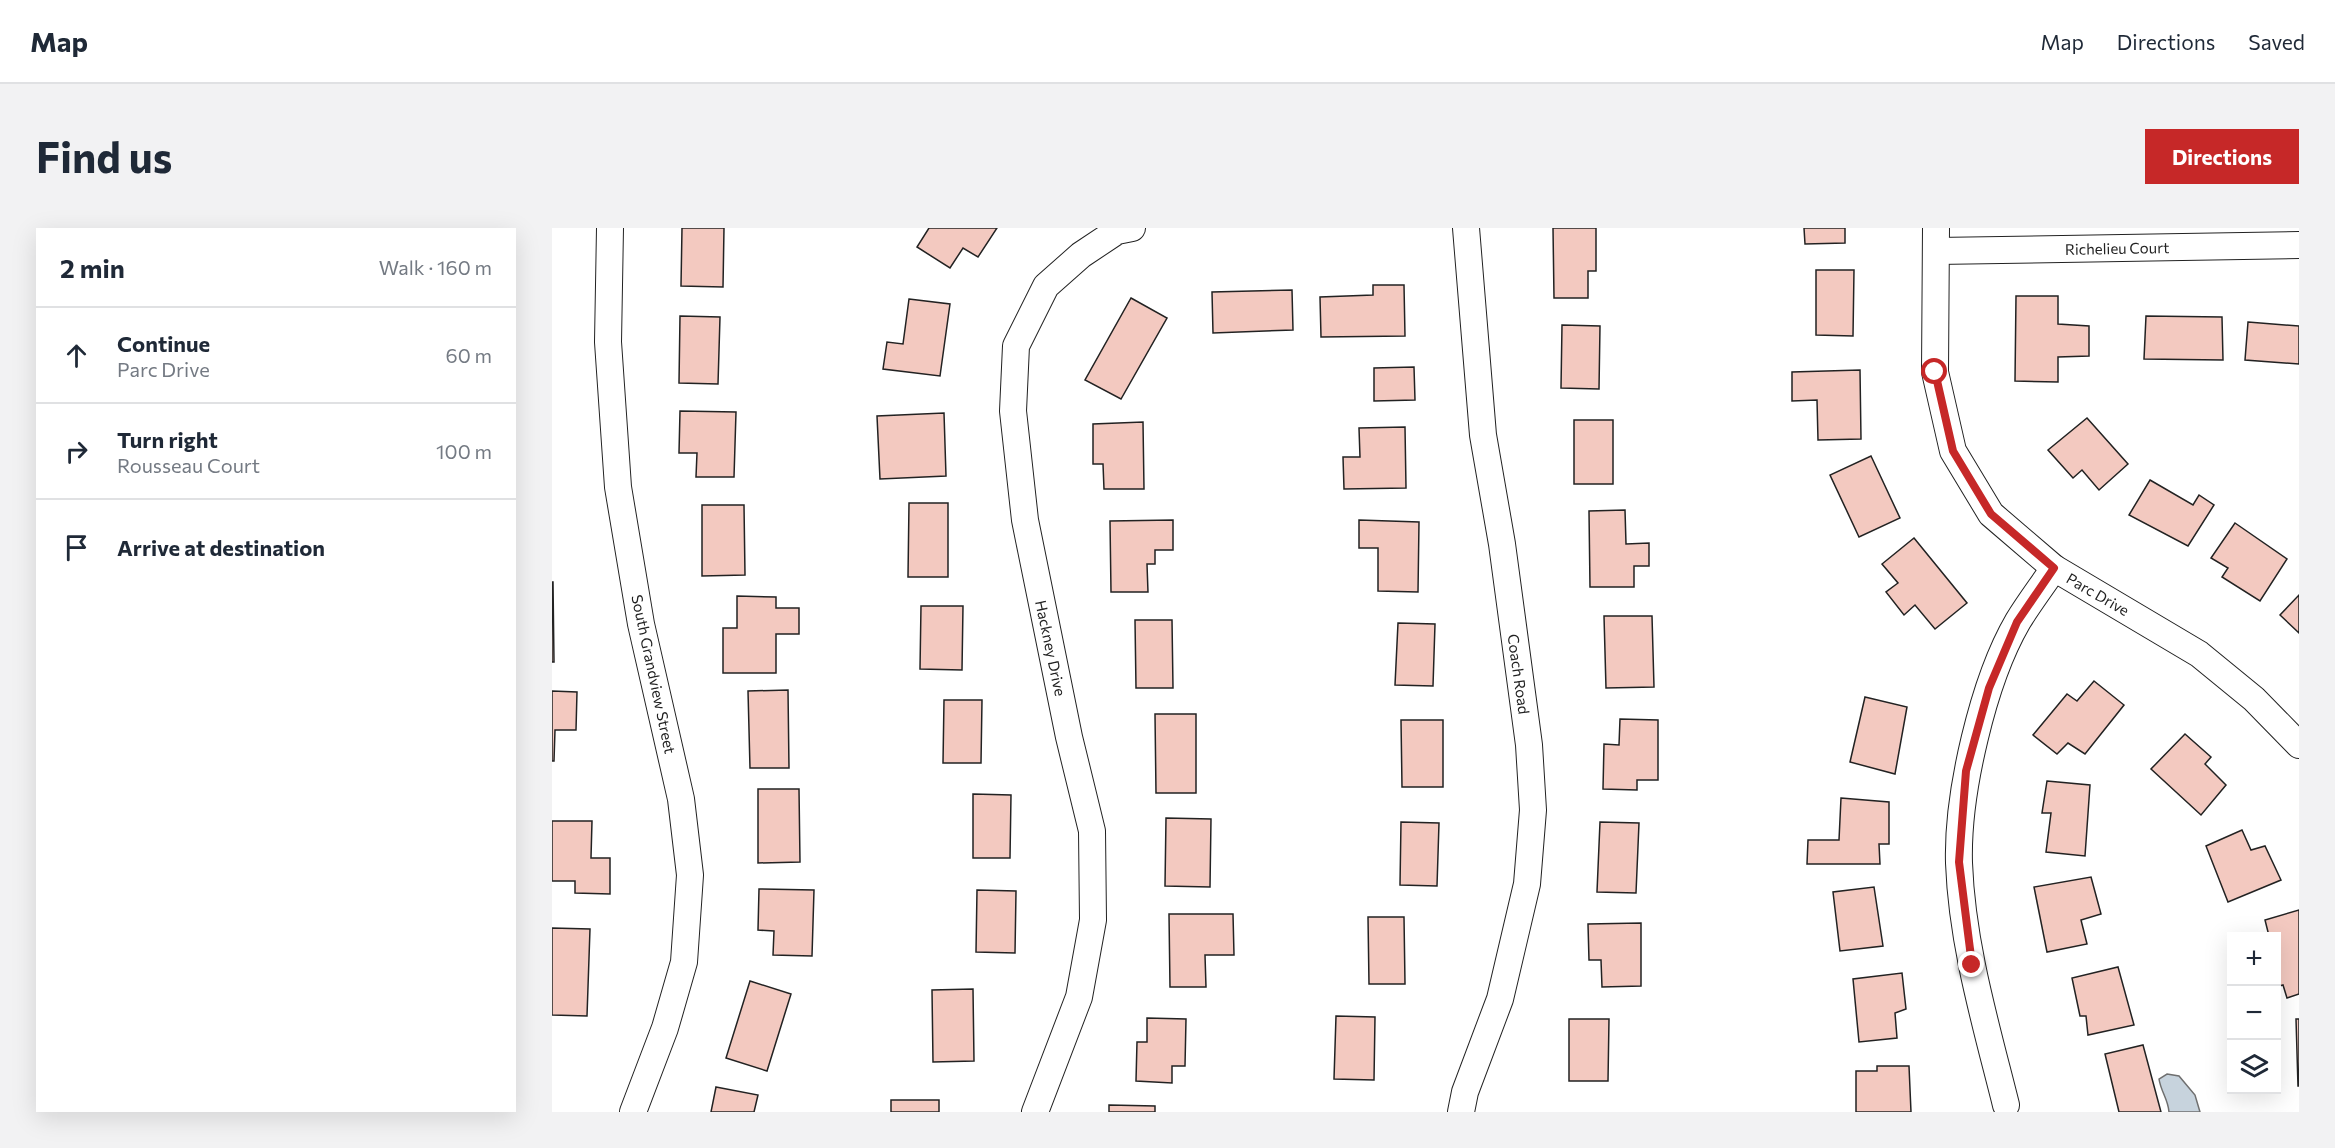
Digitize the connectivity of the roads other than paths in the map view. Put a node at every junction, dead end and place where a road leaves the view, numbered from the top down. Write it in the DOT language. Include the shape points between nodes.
graph roads {
  1 [pos="610,228"];
  2 [pos="1132,228"];
  3 [pos="1466,228"];
  4 [pos="1936,239"];
  5 [pos="2299,245"];
  6 [pos="2054,568"];
  7 [pos="2299,745"];
  8 [pos="2006,1105"];
  9 [pos="633,1112"];
  10 [pos="1035,1112"];
  11 [pos="1461,1112"];
  1 -- 9 [label="street, South Grandview Street" via="608,342 618,487 640,624 681,799 690,875 684,962 665,1028"];
  2 -- 10 [label="street, Hackney Drive" via="1117,231 1081,255 1046,286 1016,346 1013,411 1025,520 1092,831 1093,920 1078,996"];
  3 -- 11 [label="street, Coach Road" via="1483,435 1528,734 1533,810 1527,884 1500,999"];
  4 -- 5 [label="street, Richelieu Court"];
  4 -- 6 [label="street, Parc Drive" via="1935,372 1953,451 1991,514"];
  6 -- 7 [label="street, Parc Drive" via="2199,654 2254,699"];
  6 -- 8 [label="street" via="2017,622 1989,688 1966,771 1960,874 1972,965"];
}
